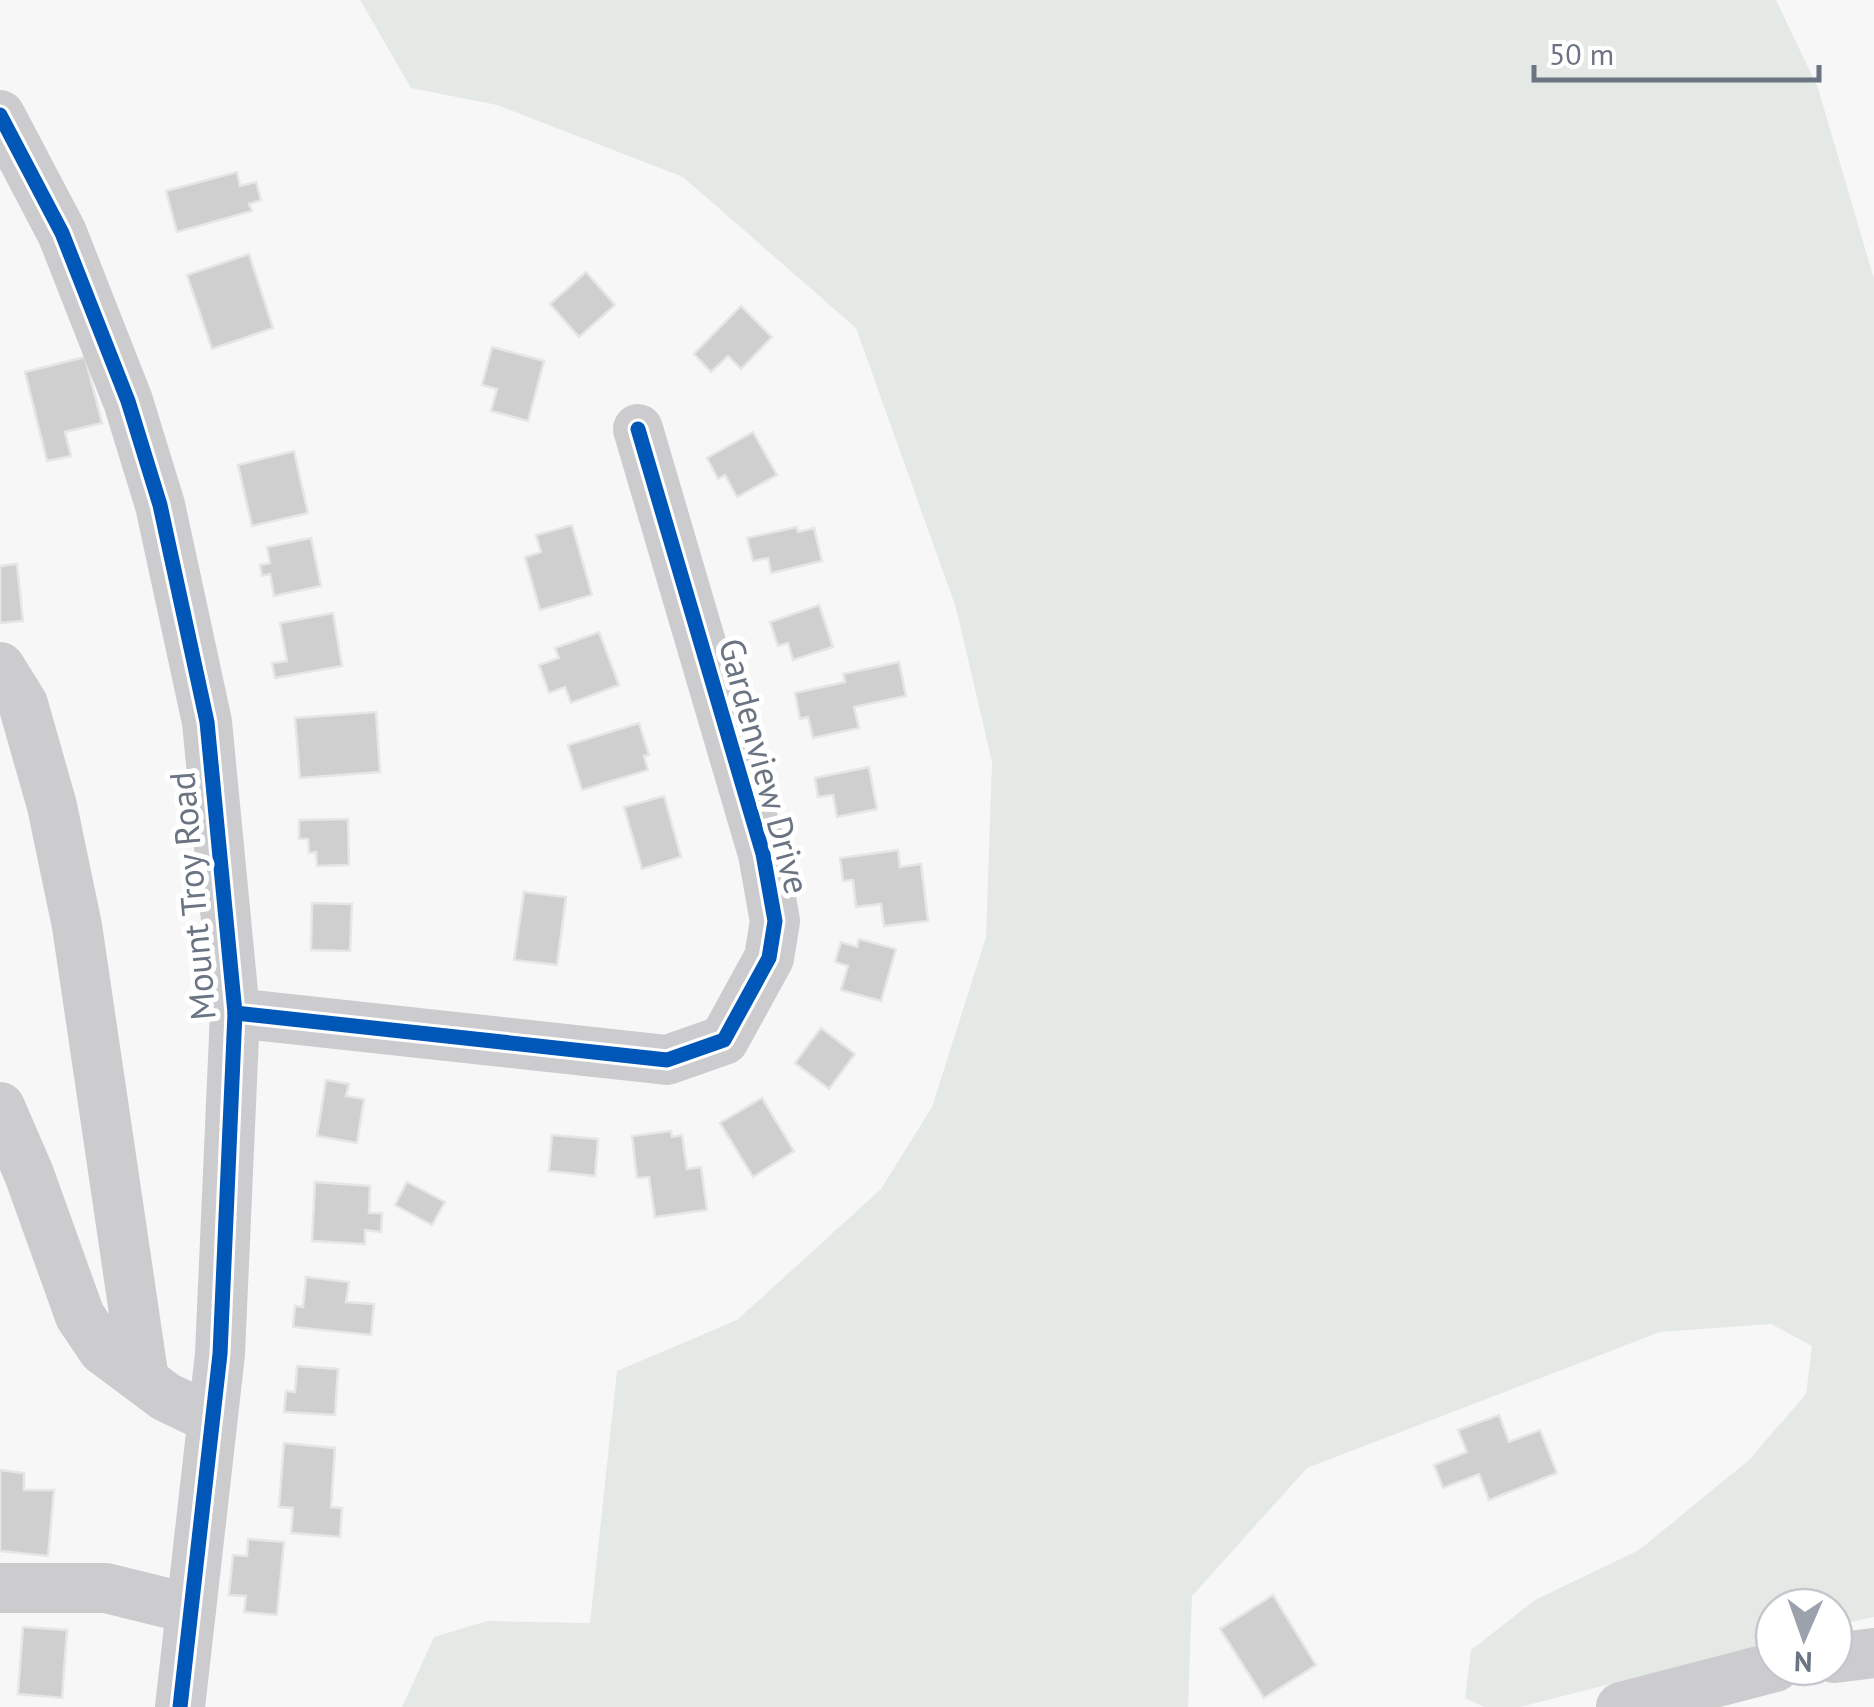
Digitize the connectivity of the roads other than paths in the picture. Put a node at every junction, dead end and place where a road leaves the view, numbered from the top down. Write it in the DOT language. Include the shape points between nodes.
graph roads {
  1 [pos="0,115"];
  2 [pos="638,429"];
  3 [pos="0,666"];
  4 [pos="235,1013"];
  5 [pos="0,1107"];
  6 [pos="144,1380"];
  7 [pos="212,1419"];
  8 [pos="0,1588"];
  9 [pos="191,1609"];
  10 [pos="1754,1672"];
  11 [pos="180,1707"];
  12 [pos="1621,1707"];
  1 -- 4 [label="street, Mount Troy Road" via="62,233 128,400 160,505 207,722"];
  2 -- 4 [label="street, Gardenview Drive" via="763,854 775,921 768,958 724,1040 667,1060"];
  3 -- 6 [label="street" via="23,704 77,926"];
  4 -- 7 [label="street, Mount Troy Road"];
  5 -- 6 [label="street" via="80,1316 103,1350"];
  6 -- 7 [label="street"];
  7 -- 9 [label="street, Mount Troy Road"];
  8 -- 9 [label="street" via="106,1588"];
  9 -- 11 [label="street, Mount Troy Road"];
  10 -- 12 [label="street"];
}
